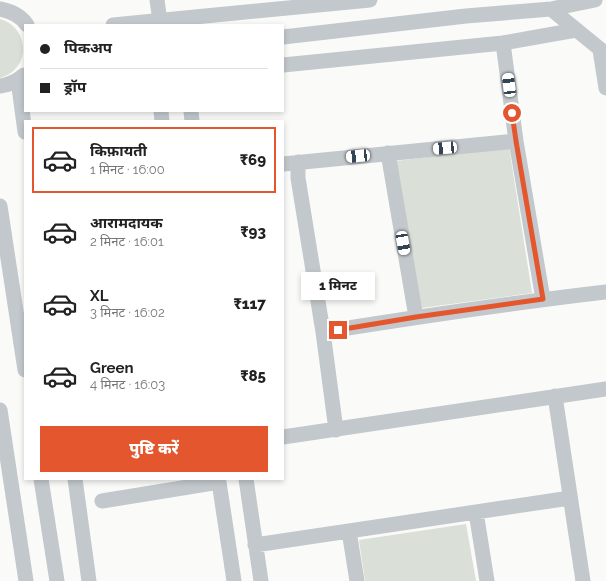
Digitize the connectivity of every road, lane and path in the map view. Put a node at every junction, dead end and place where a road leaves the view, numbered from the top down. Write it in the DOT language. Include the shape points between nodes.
graph roads {
  1 [pos="157,0"];
  2 [pos="370,0"];
  3 [pos="596,0"];
  4 [pos="601,0"];
  5 [pos="1,6"];
  6 [pos="551,9"];
  7 [pos="606,9"];
  8 [pos="160,21"];
  9 [pos="26,24"];
  10 [pos="125,24"];
  11 [pos="576,30"];
  12 [pos="284,37"];
  13 [pos="503,43"];
  14 [pos="603,52"];
  15 [pos="284,65"];
  16 [pos="21,77"];
  17 [pos="0,86"];
  18 [pos="606,88"];
  19 [pos="24,120"];
  20 [pos="516,141"];
  21 [pos="388,153"];
  22 [pos="290,163"];
  23 [pos="0,206"];
  24 [pos="4,257"];
  25 [pos="606,292"];
  26 [pos="543,299"];
  27 [pos="416,317"];
  28 [pos="322,332"];
  29 [pos="24,365"];
  30 [pos="606,389"];
  31 [pos="555,396"];
  32 [pos="0,410"];
  33 [pos="336,430"];
  34 [pos="284,438"];
  35 [pos="41,480"];
  36 [pos="75,480"];
  37 [pos="246,480"];
  38 [pos="570,498"];
  39 [pos="102,501"];
  40 [pos="476,512"];
  41 [pos="349,531"];
  42 [pos="255,545"];
  43 [pos="26,581"];
  44 [pos="57,581"];
  45 [pos="89,581"];
  46 [pos="234,581"];
  47 [pos="261,581"];
  48 [pos="357,581"];
  49 [pos="487,581"];
  50 [pos="583,581"];
  1 -- 8 [label="street"];
  2 -- 8 [label="street"];
  3 -- 6 [label="street"];
  4 -- 7 [label="street"];
  5 -- 9 [label="street" via="15,13"];
  6 -- 11 [label="street"];
  6 -- 12 [label="street"];
  8 -- 10 [label="street"];
  11 -- 13 [label="street"];
  11 -- 14 [label="street"];
  13 -- 15 [label="street"];
  13 -- 20 [label="street"];
  14 -- 18 [label="street"];
  16 -- 17 [label="street" via="9,85"];
  16 -- 19 [label="street"];
  20 -- 21 [label="street"];
  20 -- 26 [label="street"];
  21 -- 22 [label="street"];
  21 -- 27 [label="street"];
  22 -- 28 [label="street" via="298,178"];
  23 -- 24 [label="street"];
  24 -- 29 [label="street"];
  25 -- 26 [label="street"];
  26 -- 27 [label="street"];
  27 -- 28 [label="street"];
  28 -- 33 [label="street"];
  30 -- 31 [label="street"];
  31 -- 33 [label="street"];
  31 -- 38 [label="street"];
  32 -- 43 [label="street"];
  33 -- 34 [label="street"];
  35 -- 44 [label="street"];
  36 -- 45 [label="street"];
  37 -- 42 [label="street"];
  38 -- 40 [label="street"];
  38 -- 50 [label="street"];
  39 -- 46 [label="street" via="219,482"];
  40 -- 41 [label="street"];
  40 -- 49 [label="street"];
  41 -- 42 [label="street"];
  41 -- 48 [label="street"];
  42 -- 47 [label="street"];
}
